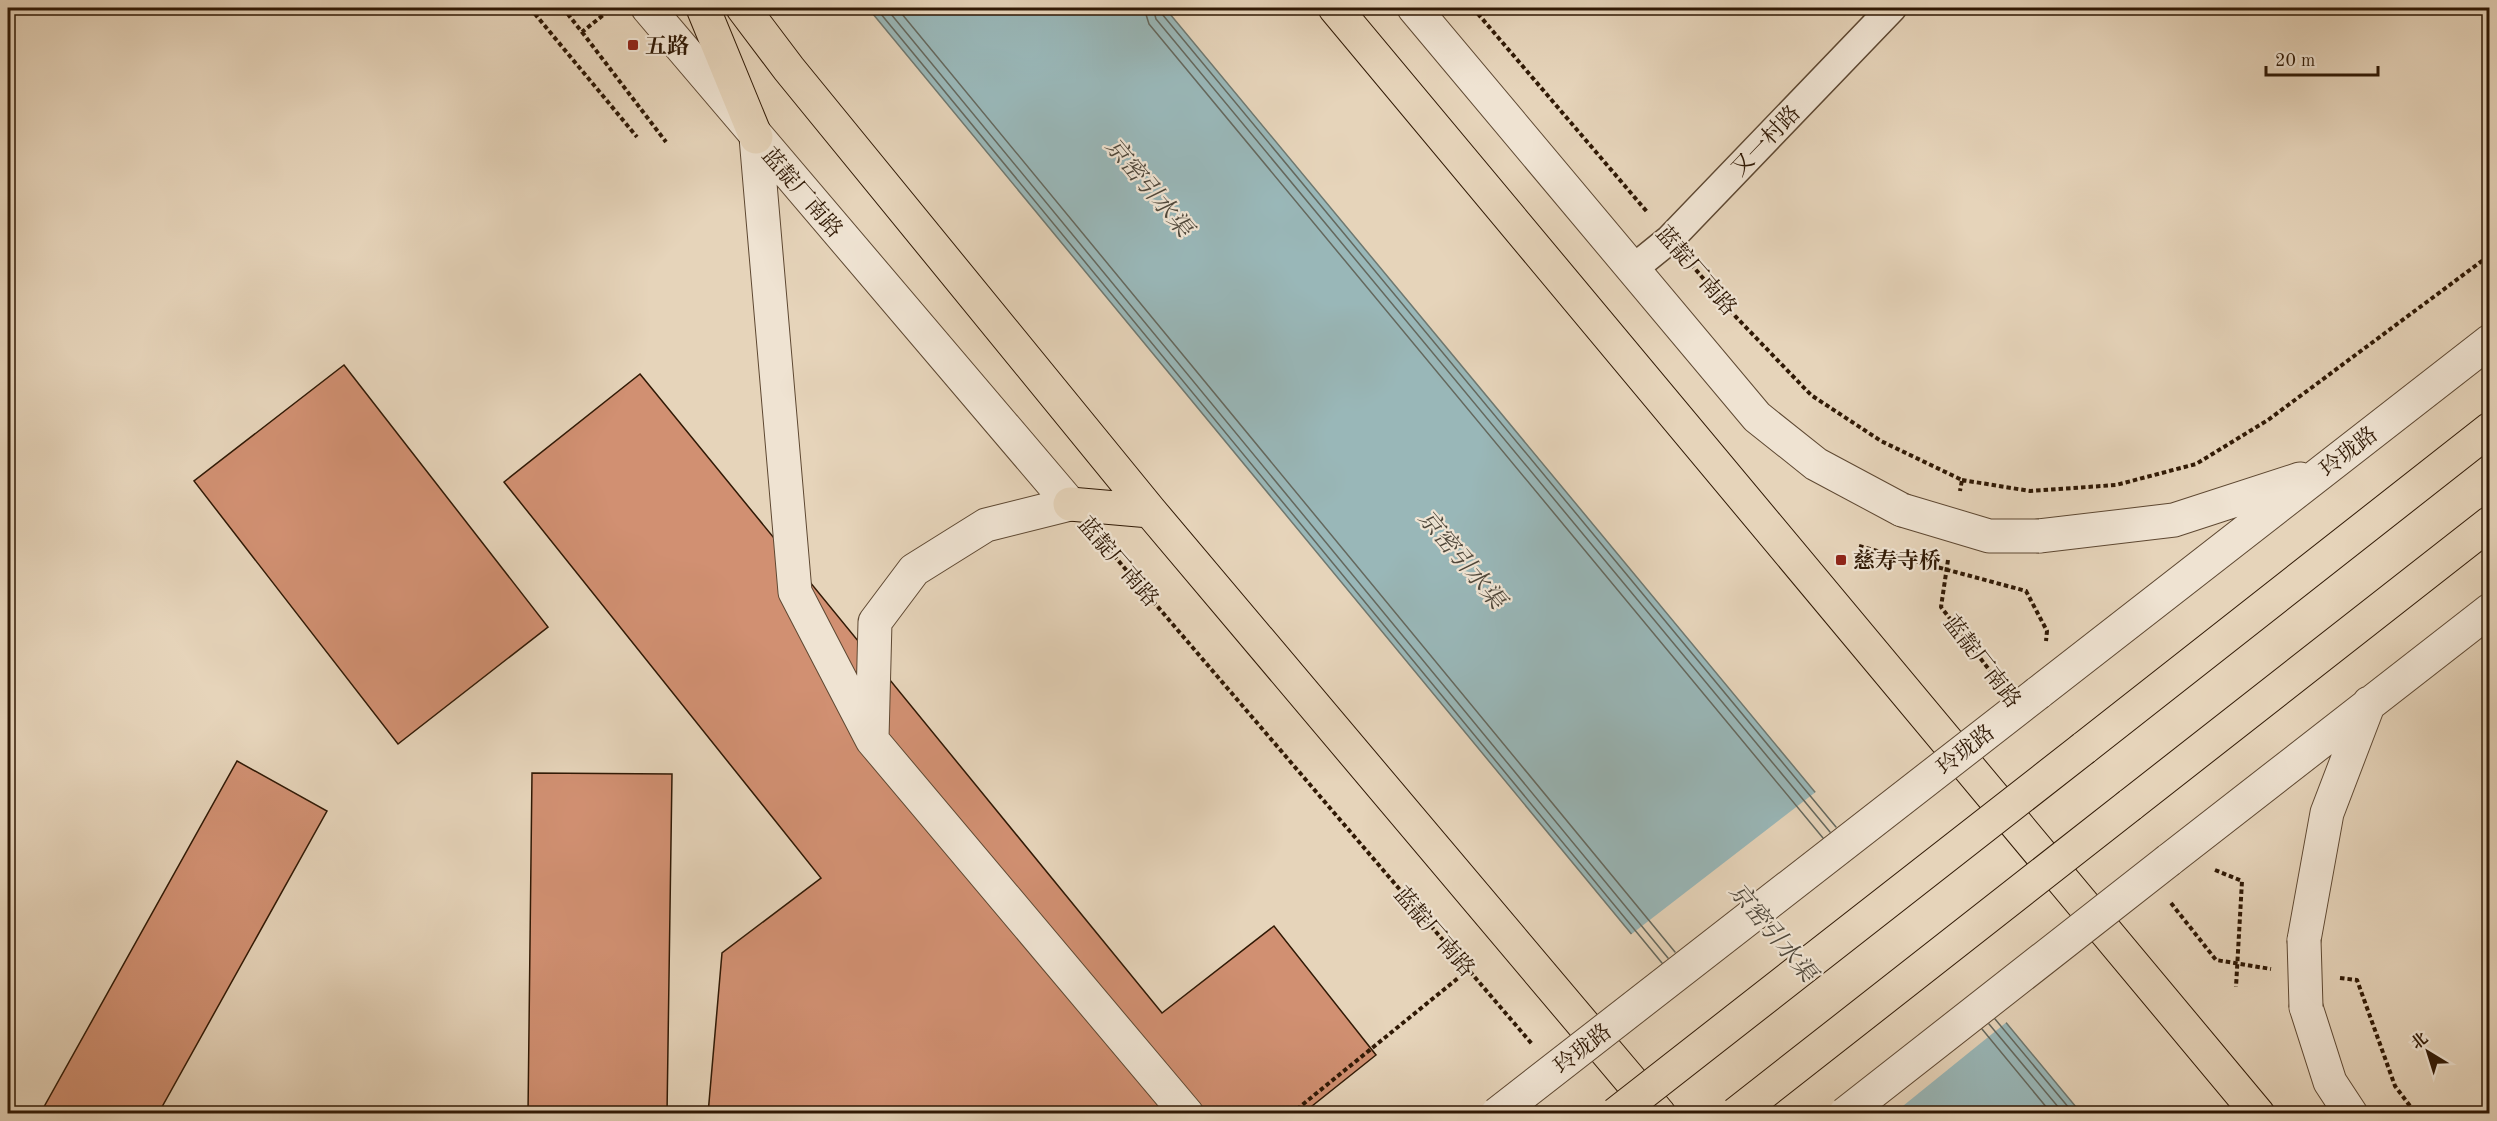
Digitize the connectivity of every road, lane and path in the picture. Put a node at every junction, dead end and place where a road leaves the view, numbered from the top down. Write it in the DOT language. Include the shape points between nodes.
graph roads {
  1 [pos="530,8"];
  2 [pos="563,8"];
  3 [pos="612,8"];
  4 [pos="648,8"];
  5 [pos="703,8"];
  6 [pos="743,8"];
  7 [pos="1335,8"];
  8 [pos="1414,8"];
  9 [pos="1473,8"];
  10 [pos="1892,8"];
  11 [pos="582,32"];
  12 [pos="637,137"];
  13 [pos="756,137"];
  14 [pos="666,142"];
  15 [pos="1670,239"];
  16 [pos="2490,255"];
  17 [pos="1633,269"];
  18 [pos="2490,341"];
  19 [pos="2490,429"];
  20 [pos="2321,472"];
  21 [pos="1962,480"];
  22 [pos="1958,502"];
  23 [pos="1070,504"];
  24 [pos="1150,511"];
  25 [pos="2490,524"];
  26 [pos="1859,546"];
  27 [pos="1950,548"];
  28 [pos="1946,571"];
  29 [pos="2490,610"];
  30 [pos="1999,682"];
  31 [pos="2038,693"];
  32 [pos="2369,703"];
  33 [pos="872,740"];
  34 [pos="2173,857"];
  35 [pos="2165,895"];
  36 [pos="2237,964"];
  37 [pos="1468,970"];
  38 [pos="2282,970"];
  39 [pos="2337,977"];
  40 [pos="2236,987"];
  41 [pos="1537,1051"];
  42 [pos="1187,1113"];
  43 [pos="1291,1113"];
  44 [pos="1497,1113"];
  45 [pos="1616,1113"];
  46 [pos="1659,1113"];
  47 [pos="1736,1113"];
  48 [pos="1845,1113"];
  49 [pos="2258,1113"];
  50 [pos="2351,1113"];
  51 [pos="2416,1113"];
  1 -- 12 [label="path"];
  2 -- 11 [label="path"];
  3 -- 11 [label="path"];
  4 -- 13 [label="street, 蓝靛厂南路"];
  5 -- 13 [label="main road"];
  6 -- 24 [label="main road"];
  7 -- 49 [label="main road"];
  8 -- 17 [label="street"];
  9 -- 15 [label="path, 蓝靛厂南路"];
  10 -- 15 [label="street, 又一村路"];
  11 -- 14 [label="path"];
  13 -- 23 [label="street, 蓝靛厂南路"];
  13 -- 33 [label="street" via="795,592"];
  15 -- 17 [label="street, 又一村路"];
  15 -- 21 [label="path, 蓝靛厂南路" via="1736,317 1811,395 1881,441"];
  16 -- 21 [label="path, 蓝靛厂南路" via="2268,420 2196,465 2116,485 2051,490 2030,491"];
  17 -- 20 [label="street, bridge" via="1756,417 1816,464 1902,510 1989,536 2039,536 2174,520"];
  18 -- 20 [label="street, 玲珑路"];
  19 -- 45 [label="main road, bridge"];
  20 -- 31 [label="street, 玲珑路"];
  21 -- 22 [label="path"];
  23 -- 24 [label="main road"];
  23 -- 33 [label="street" via="986,525 914,570 875,622"];
  23 -- 37 [label="path, 蓝靛厂南路"];
  24 -- 46 [label="main road"];
  25 -- 47 [label="main road, bridge"];
  26 -- 28 [label="path"];
  27 -- 28 [label="path, 蓝靛厂南路"];
  28 -- 30 [label="path, 蓝靛厂南路" via="1941,608"];
  28 -- 31 [label="path" via="2026,591 2047,631"];
  29 -- 32 [label="street"];
  31 -- 44 [label="street, 玲珑路, bridge"];
  32 -- 34 [label="street"];
  32 -- 50 [label="street, bridge" via="2327,813 2304,940 2306,1007 2330,1082"];
  33 -- 42 [label="street"];
  34 -- 36 [label="path" via="2242,881"];
  34 -- 48 [label="street, bridge"];
  35 -- 36 [label="path" via="2216,960"];
  36 -- 38 [label="path"];
  36 -- 40 [label="path"];
  37 -- 41 [label="path, 蓝靛厂南路"];
  37 -- 43 [label="path"];
  39 -- 51 [label="path" via="2357,980 2395,1086"];
}
